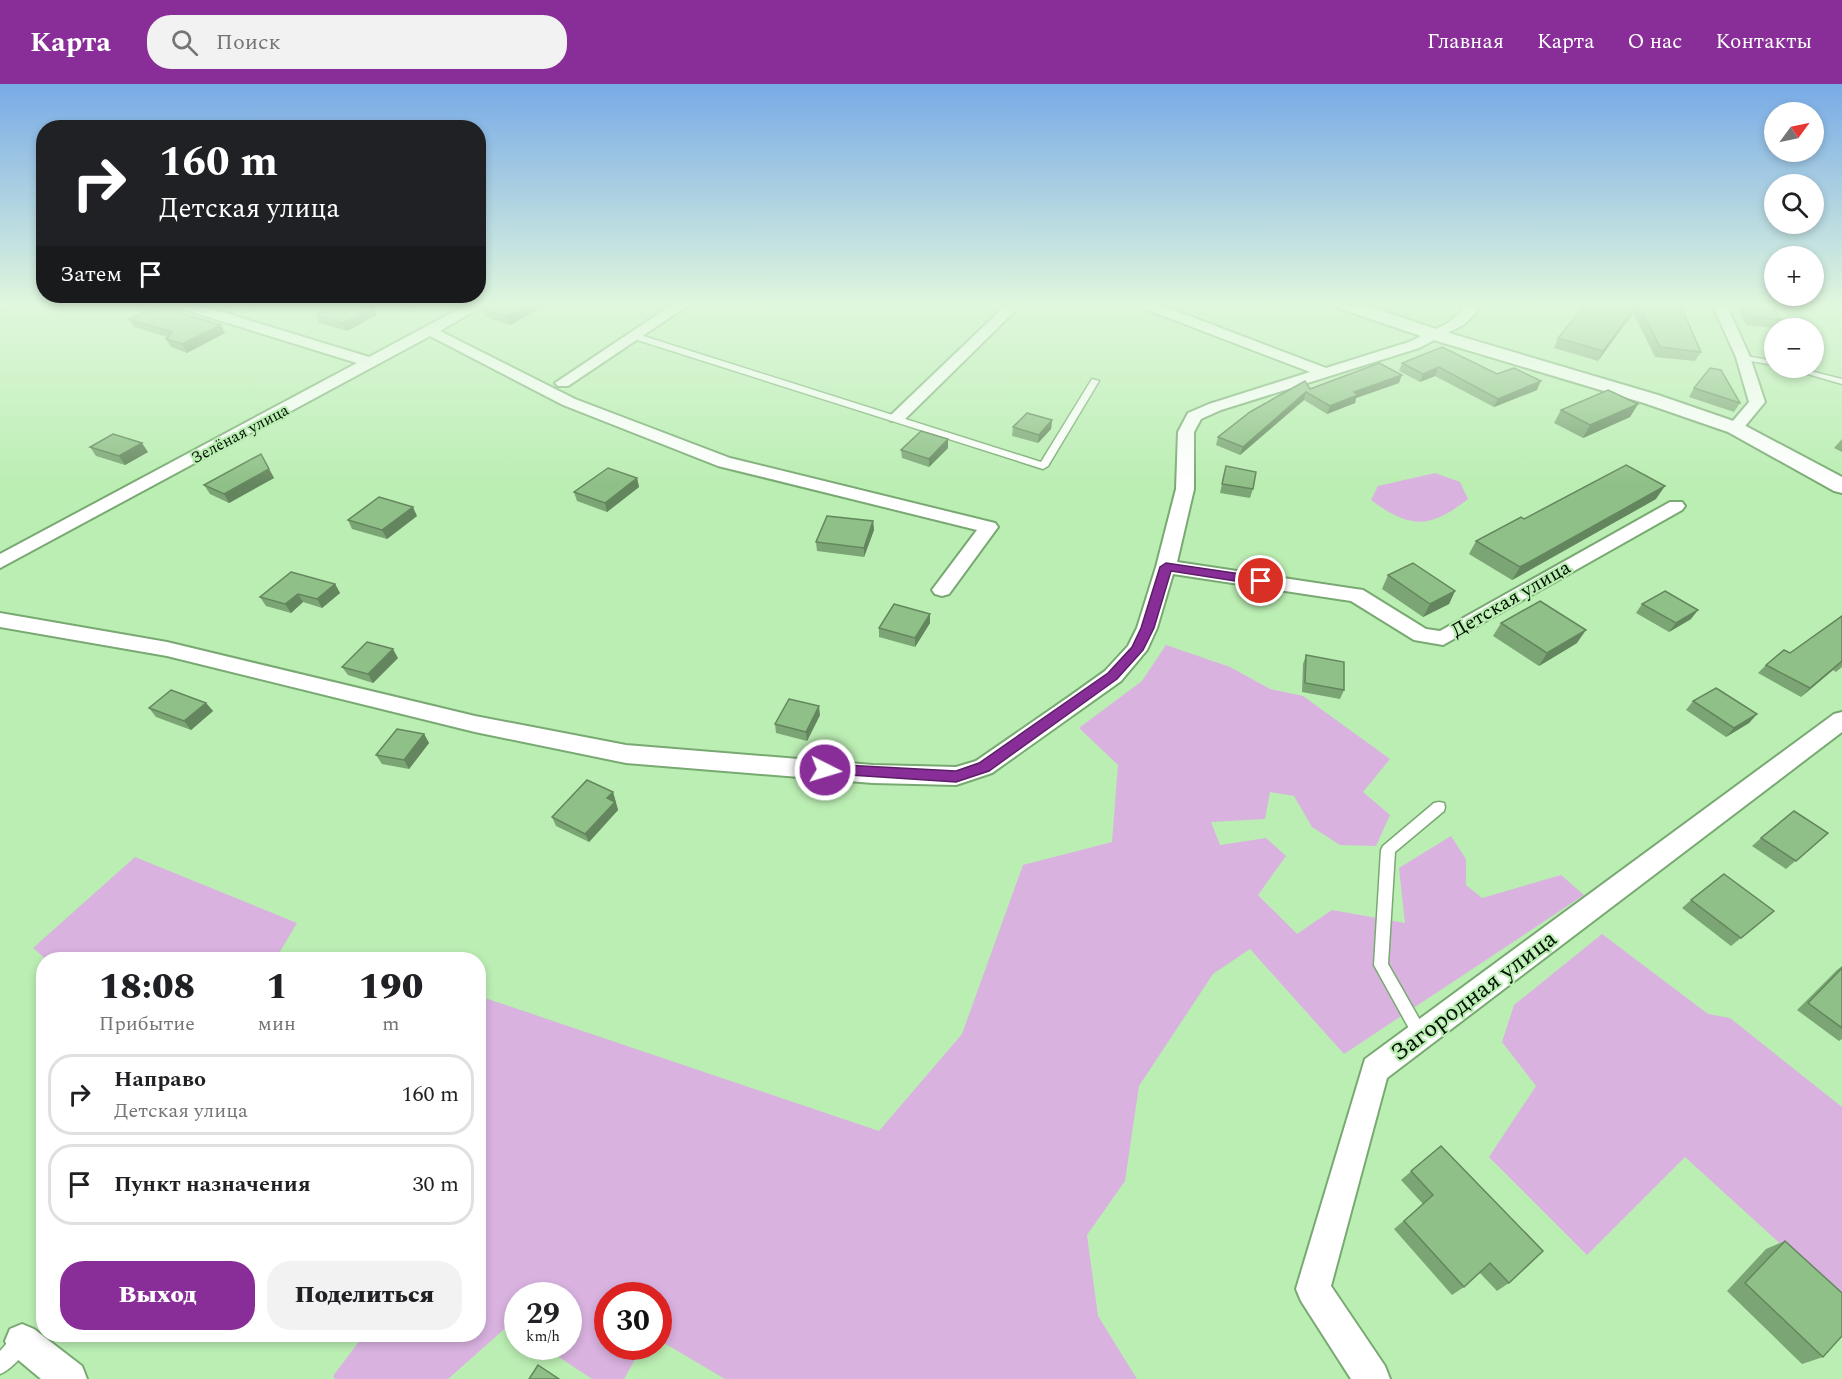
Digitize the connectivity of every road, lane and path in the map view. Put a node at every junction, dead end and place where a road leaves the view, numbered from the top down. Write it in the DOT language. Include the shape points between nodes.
graph roads {
  1 [pos="369,364"];
  2 [pos="495,364"];
  3 [pos="590,364"];
  4 [pos="725,364"];
  5 [pos="952,364"];
  6 [pos="1301,364"];
  7 [pos="1355,364"];
  8 [pos="1535,364"];
  9 [pos="1745,364"];
  10 [pos="1326,374"];
  11 [pos="1824,377"];
  12 [pos="1095,381"];
  13 [pos="1842,382"];
  14 [pos="562,383"];
  15 [pos="897,418"];
  16 [pos="1735,428"];
  17 [pos="1842,486"];
  18 [pos="1676,506"];
  19 [pos="0,562"];
  20 [pos="1166,567"];
  21 [pos="942,590"];
  22 [pos="0,620"];
  23 [pos="1842,720"];
  24 [pos="1439,807"];
  25 [pos="1422,1036"];
  26 [pos="11,1353"];
  27 [pos="1371,1378"];
  28 [pos="69,1379"];
  1 -- 19 [label="street, Зелёная улица"];
  2 -- 21 [label="street" via="568,402 724,462 989,527"];
  3 -- 14 [label="street"];
  4 -- 15 [label="lane"];
  5 -- 15 [label="street"];
  6 -- 10 [label="street"];
  7 -- 10 [label="street"];
  8 -- 16 [label="street"];
  9 -- 16 [label="street" via="1757,402"];
  10 -- 20 [label="street" via="1194,416 1186,432 1185,489"];
  11 -- 13 [label="lane"];
  12 -- 15 [label="lane" via="1043,465"];
  16 -- 17 [label="street"];
  18 -- 20 [label="street, Детская улица" via="1443,638 1421,635 1356,595"];
  20 -- 22 [label="street" via="1137,650 1113,676 984,767 956,776 873,774 626,754 475,724 167,649"];
  23 -- 25 [label="street, Загородная улица"];
  24 -- 25 [label="lane" via="1388,850 1381,964"];
  25 -- 27 [label="street, Загородная улица" via="1375,1069 1313,1289"];
  26 -- 28 [label="street"];
}
